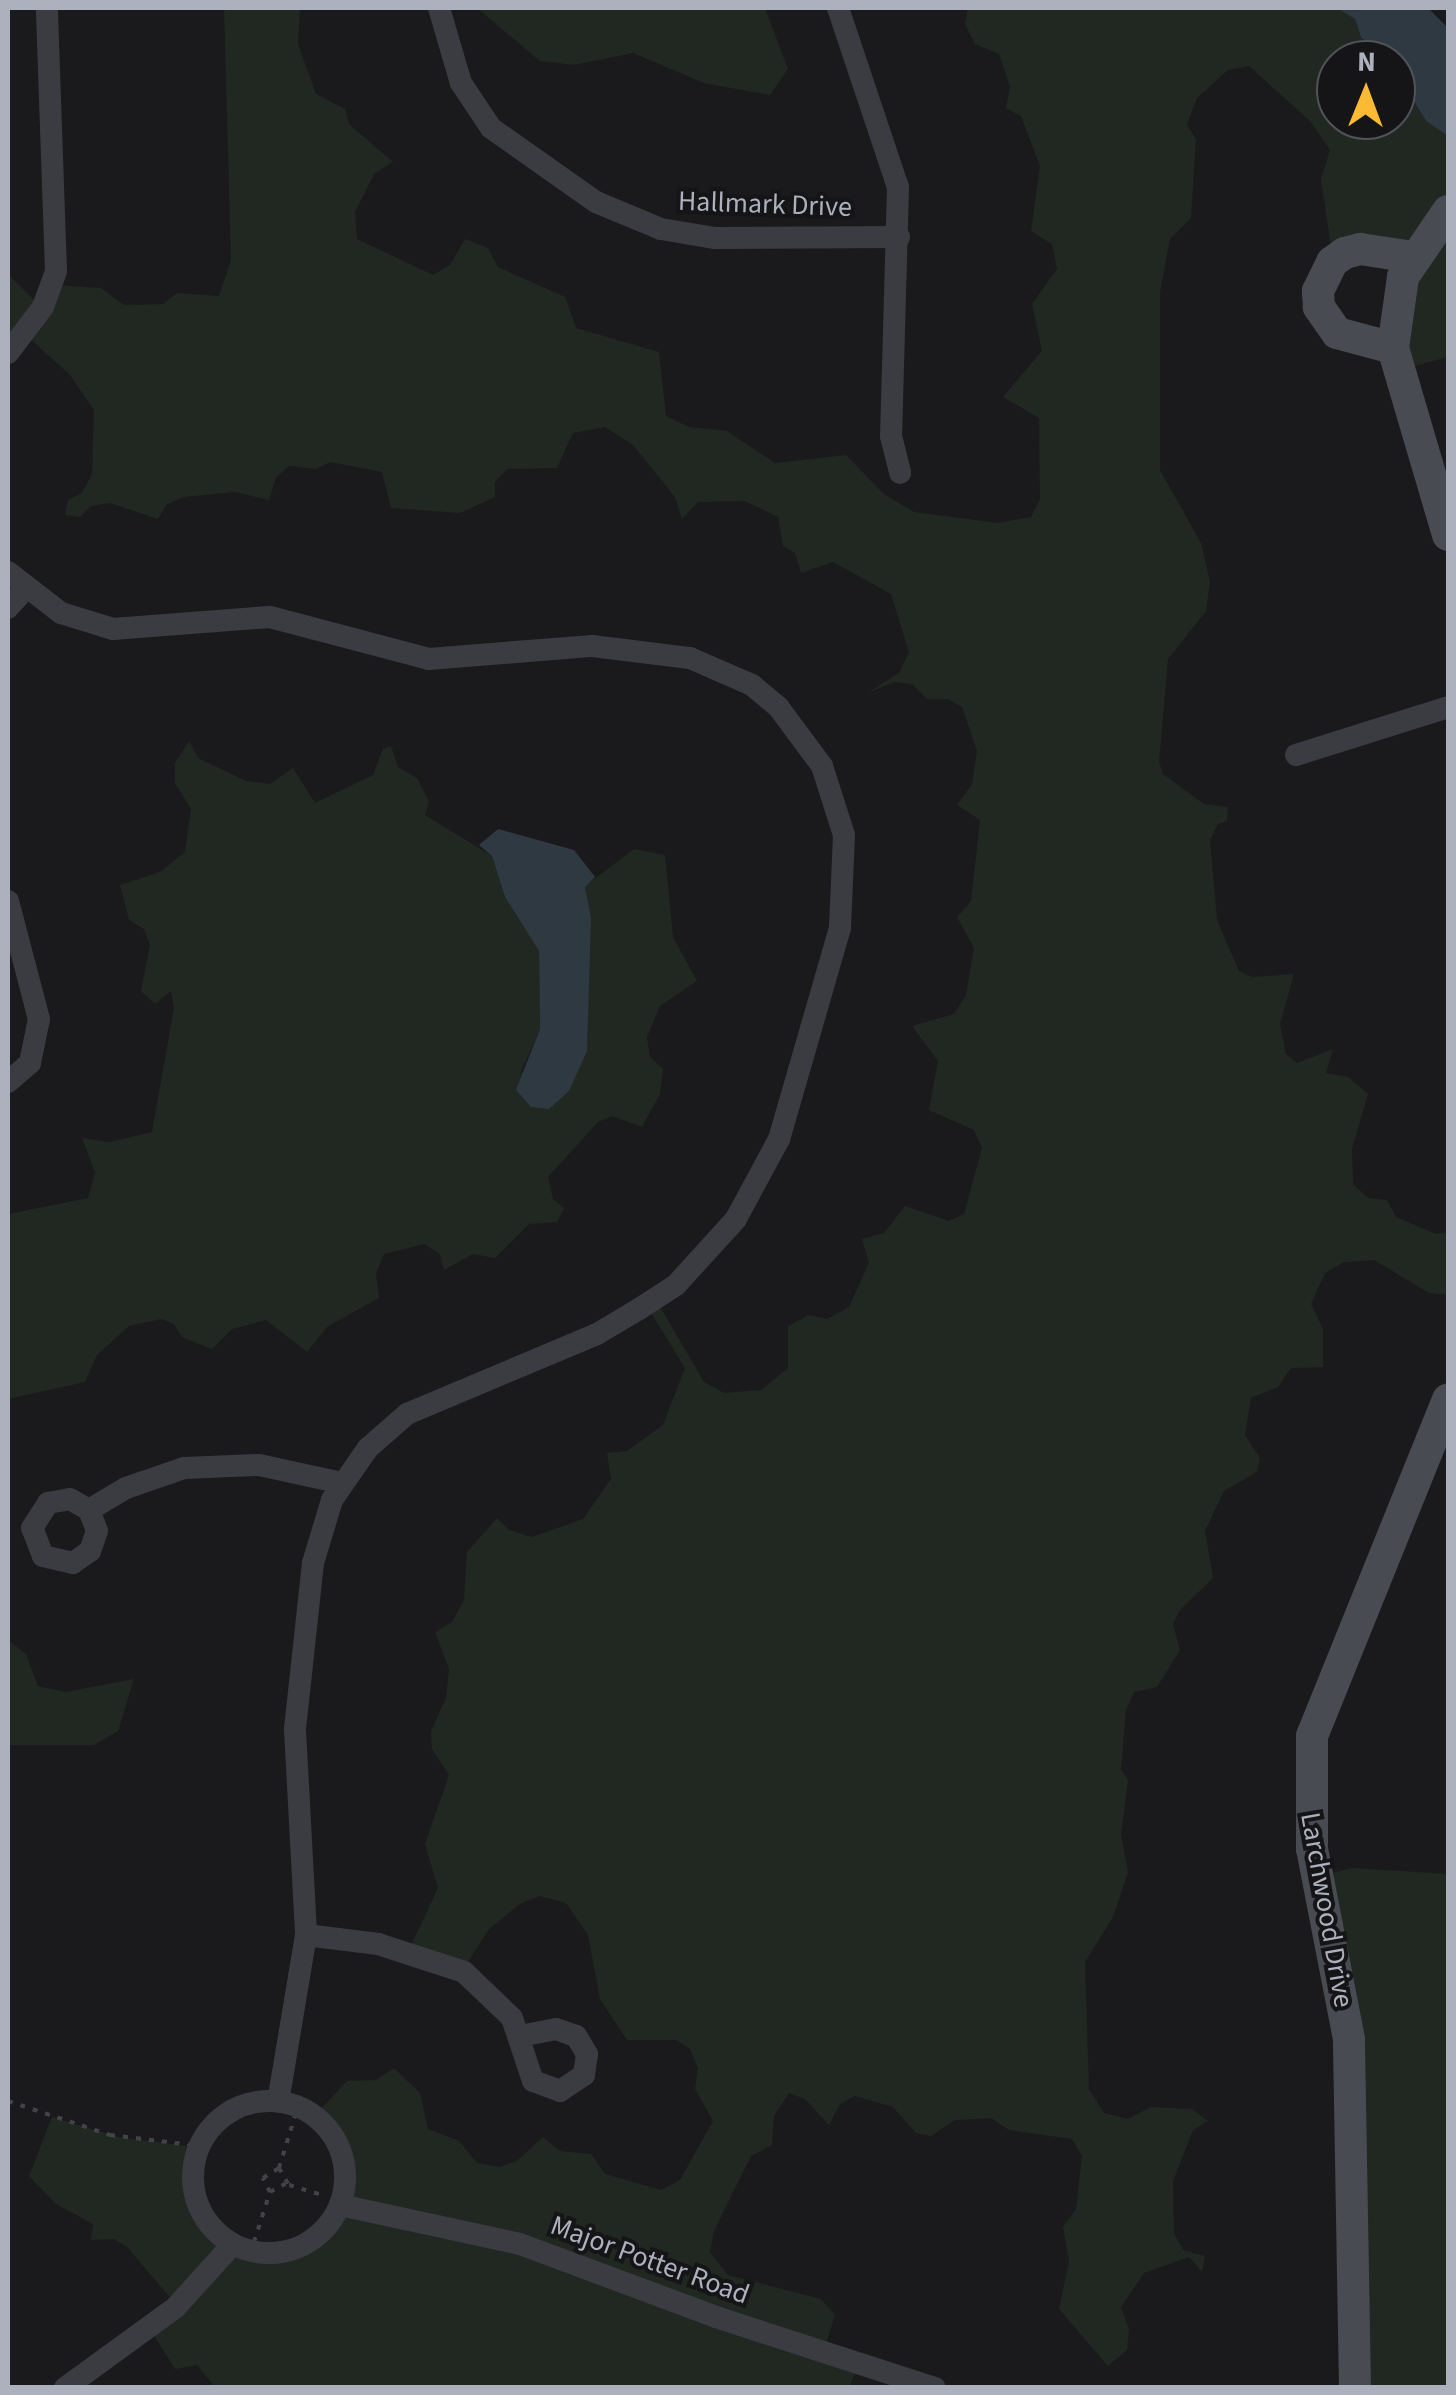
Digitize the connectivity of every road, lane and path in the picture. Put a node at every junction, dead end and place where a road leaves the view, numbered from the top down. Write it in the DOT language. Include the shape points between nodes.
graph roads {
  1 [pos="47,8"];
  2 [pos="439,8"];
  3 [pos="838,8"];
  4 [pos="1448,211"];
  5 [pos="898,237"];
  6 [pos="1413,257"];
  7 [pos="1392,348"];
  8 [pos="8,353"];
  9 [pos="900,472"];
  10 [pos="1448,534"];
  11 [pos="8,572"];
  12 [pos="25,589"];
  13 [pos="8,608"];
  14 [pos="1448,708"];
  15 [pos="1296,756"];
  16 [pos="8,901"];
  17 [pos="8,1082"];
  18 [pos="1448,1399"];
  19 [pos="342,1482"];
  20 [pos="89,1510"];
  21 [pos="306,1936"];
  22 [pos="519,2036"];
  23 [pos="8,2101"];
  24 [pos="288,2104"];
  25 [pos="200,2146"];
  26 [pos="278,2168"];
  27 [pos="288,2183"];
  28 [pos="270,2192"];
  29 [pos="341,2203"];
  30 [pos="242,2247"];
  31 [pos="65,2388"];
  32 [pos="934,2388"];
  33 [pos="1356,2388"];
  1 -- 8 [label="street" via="56,271 43,308"];
  2 -- 5 [label="street, Hallmark Drive" via="461,82 492,128 596,202 662,229 715,238"];
  3 -- 5 [label="street" via="898,187"];
  4 -- 6 [label="street"];
  5 -- 9 [label="street" via="891,436"];
  6 -- 7 [label="street" via="1400,288"];
  6 -- 7 [label="street" via="1345,253 1332,262 1318,291 1337,333"];
  7 -- 10 [label="street"];
  11 -- 12 [label="street"];
  12 -- 13 [label="street"];
  12 -- 19 [label="street" via="61,614 113,629 270,618 428,659 592,646 690,658 752,685 779,708 803,735 836,796 847,871 840,928 778,1139 736,1219 676,1285 597,1334 407,1414"];
  14 -- 15 [label="street"];
  16 -- 17 [label="street" via="39,1018 30,1062"];
  18 -- 33 [label="street, Larchwood Drive" via="1312,1736 1312,1850 1350,2039"];
  19 -- 20 [label="street" via="260,1465 208,1464 154,1476"];
  19 -- 21 [label="street" via="315,1553 295,1730"];
  21 -- 22 [label="street" via="378,1944 464,1972 504,2005"];
  21 -- 24 [label="street"];
  23 -- 25 [label="path" via="110,2135"];
  24 -- 25 [label="street" via="224,2116"];
  24 -- 26 [label="path"];
  24 -- 29 [label="street" via="314,2116 339,2146"];
  25 -- 30 [label="street" via="197,2201"];
  26 -- 27 [label="path"];
  26 -- 28 [label="path" via="263,2178"];
  27 -- 28 [label="path"];
  27 -- 29 [label="path"];
  28 -- 30 [label="path"];
  29 -- 30 [label="street" via="330,2223 296,2248"];
  29 -- 32 [label="street, Major Potter Road" via="520,2244 716,2318"];
  30 -- 31 [label="street" via="176,2306"];
}
